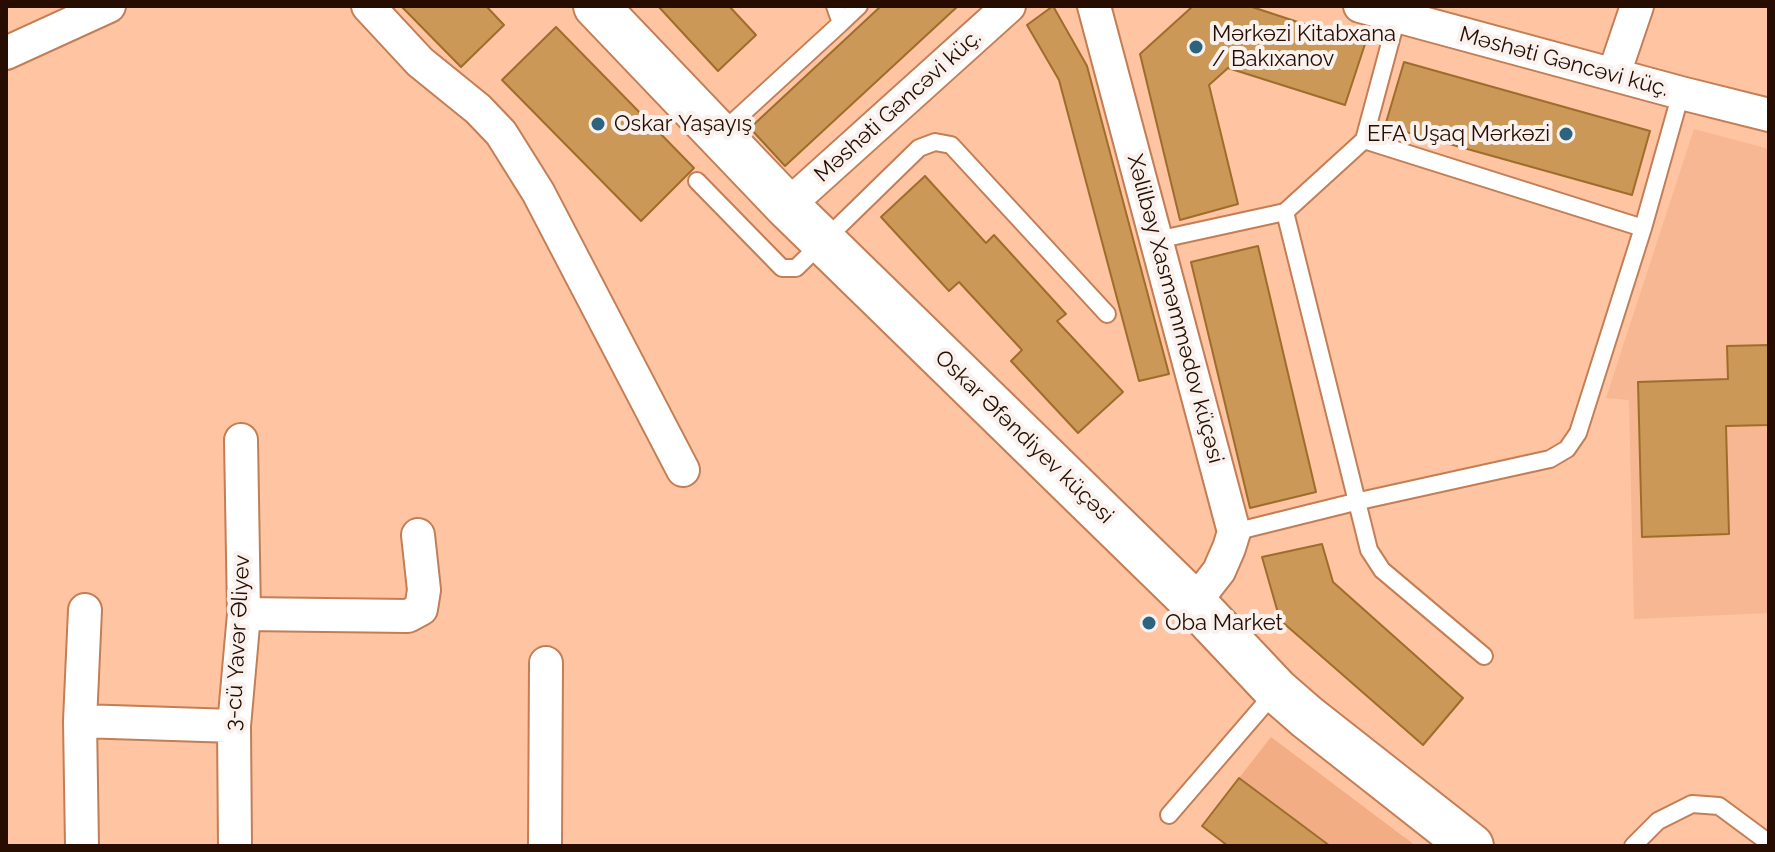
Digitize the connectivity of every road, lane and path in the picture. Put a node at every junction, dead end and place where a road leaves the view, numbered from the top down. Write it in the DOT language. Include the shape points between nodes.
graph roads {
  1 [pos="109,6"];
  2 [pos="368,6"];
  3 [pos="596,6"];
  4 [pos="835,6"];
  5 [pos="859,6"];
  6 [pos="1009,6"];
  7 [pos="1094,6"];
  8 [pos="1360,6"];
  9 [pos="1637,6"];
  10 [pos="1397,17"];
  11 [pos="841,23"];
  12 [pos="6,53"];
  13 [pos="1614,74"];
  14 [pos="1681,93"];
  15 [pos="1769,115"];
  16 [pos="719,135"];
  17 [pos="1364,140"];
  18 [pos="697,181"];
  19 [pos="787,206"];
  20 [pos="1285,212"];
  21 [pos="1643,228"];
  22 [pos="1157,240"];
  23 [pos="823,241"];
  24 [pos="1107,314"];
  25 [pos="241,440"];
  26 [pos="683,470"];
  27 [pos="1355,502"];
  28 [pos="1234,532"];
  29 [pos="418,535"];
  30 [pos="1194,603"];
  31 [pos="85,610"];
  32 [pos="244,614"];
  33 [pos="1484,656"];
  34 [pos="546,663"];
  35 [pos="1276,690"];
  36 [pos="80,721"];
  37 [pos="234,726"];
  38 [pos="1169,815"];
  39 [pos="1769,843"];
  40 [pos="82,846"];
  41 [pos="235,846"];
  42 [pos="545,846"];
  43 [pos="1471,846"];
  44 [pos="1633,846"];
  1 -- 12 [label="street"];
  2 -- 26 [label="street" via="420,62 501,133 538,192"];
  3 -- 16 [label="street, Oskar Əfəndiyev küçəsi"];
  4 -- 11 [label="lane"];
  5 -- 11 [label="lane"];
  6 -- 19 [label="street, Məshəti Gəncəvi küç."];
  7 -- 22 [label="street, Xəlilbəy Xasməmmədov küçəsi"];
  8 -- 10 [label="street, Məshəti Gəncəvi küç."];
  9 -- 13 [label="street"];
  10 -- 13 [label="street, Məshəti Gəncəvi küç."];
  10 -- 17 [label="lane"];
  11 -- 16 [label="lane"];
  13 -- 14 [label="street, Məshəti Gəncəvi küç."];
  14 -- 15 [label="street, Məshəti Gəncəvi küç."];
  14 -- 21 [label="lane"];
  16 -- 19 [label="street, Oskar Əfəndiyev küçəsi"];
  17 -- 20 [label="lane"];
  17 -- 21 [label="lane"];
  18 -- 23 [label="lane" via="782,268 796,268"];
  19 -- 23 [label="street, Oskar Əfəndiyev küçəsi"];
  20 -- 22 [label="lane"];
  20 -- 27 [label="lane"];
  21 -- 27 [label="lane" via="1578,433 1567,449 1550,459"];
  22 -- 28 [label="street, Xəlilbəy Xasməmmədov küçəsi"];
  23 -- 24 [label="lane" via="919,148 935,142 951,145"];
  23 -- 30 [label="street, Oskar Əfəndiyev küçəsi"];
  25 -- 32 [label="street, 3-cü Yavər Əliyev"];
  27 -- 28 [label="lane"];
  27 -- 33 [label="lane" via="1369,550 1382,570"];
  28 -- 30 [label="street" via="1219,571"];
  29 -- 32 [label="street" via="424,590 421,609 408,616"];
  30 -- 35 [label="street, Oskar Əfəndiyev küçəsi"];
  31 -- 36 [label="street"];
  32 -- 37 [label="street, 3-cü Yavər Əliyev"];
  34 -- 42 [label="street"];
  35 -- 38 [label="lane"];
  35 -- 43 [label="street, Oskar Əfəndiyev küçəsi"];
  36 -- 37 [label="street"];
  36 -- 40 [label="street"];
  37 -- 41 [label="street, 3-cü Yavər Əliyev"];
  39 -- 44 [label="lane" via="1719,806 1692,804 1658,821"];
}
